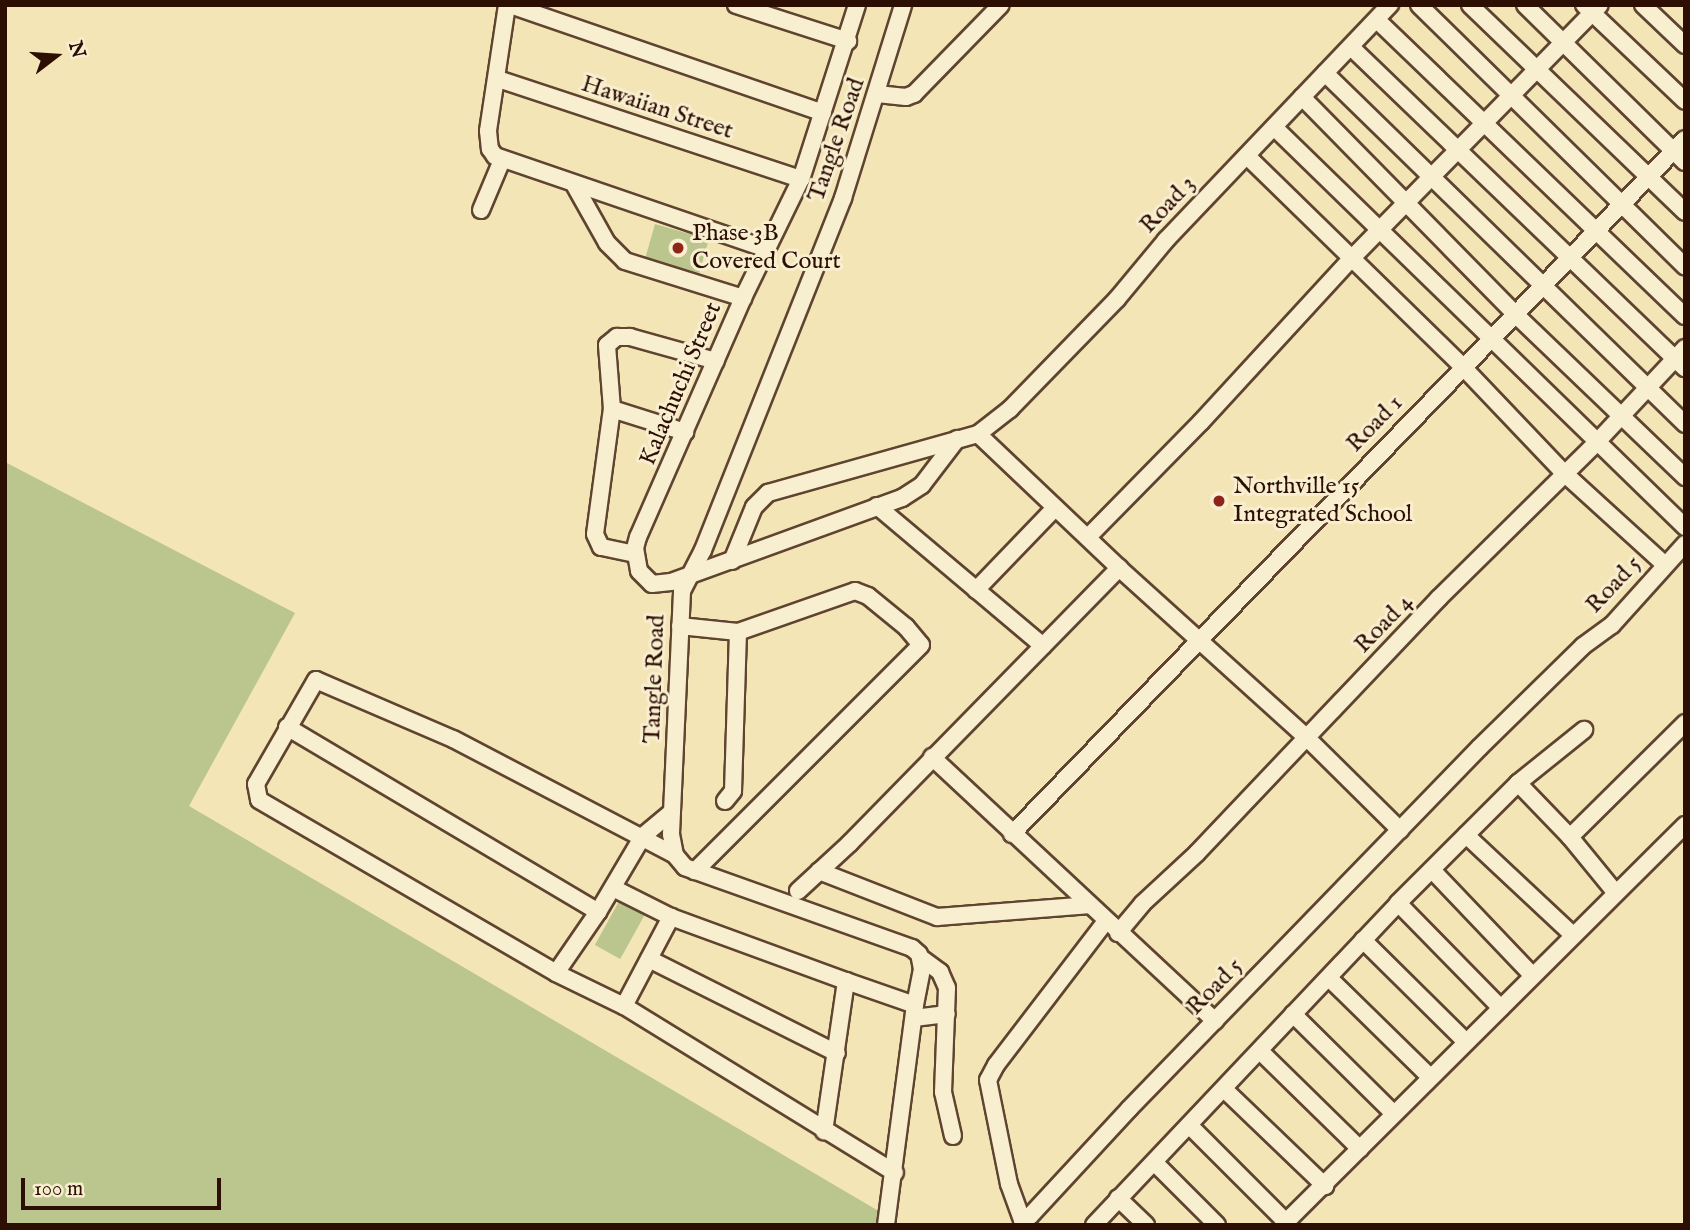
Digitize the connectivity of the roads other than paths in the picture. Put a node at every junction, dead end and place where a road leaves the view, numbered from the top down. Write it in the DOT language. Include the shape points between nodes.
graph roads {
  1 [pos="509,5"];
  2 [pos="736,5"];
  3 [pos="858,5"];
  4 [pos="903,5"];
  5 [pos="1002,5"];
  6 [pos="1390,5"];
  7 [pos="1419,5"];
  8 [pos="1470,5"];
  9 [pos="1525,5"];
  10 [pos="1643,5"];
  11 [pos="1592,8"];
  12 [pos="1377,20"];
  13 [pos="848,41"];
  14 [pos="1563,43"];
  15 [pos="1685,44"];
  16 [pos="1352,48"];
  17 [pos="1537,70"];
  18 [pos="1325,73"];
  19 [pos="498,79"];
  20 [pos="877,94"];
  21 [pos="1302,97"];
  22 [pos="1511,98"];
  23 [pos="1685,101"];
  24 [pos="824,113"];
  25 [pos="1484,124"];
  26 [pos="1274,127"];
  27 [pos="1685,139"];
  28 [pos="1457,151"];
  29 [pos="1247,156"];
  30 [pos="1679,156"];
  31 [pos="502,160"];
  32 [pos="1431,176"];
  33 [pos="1648,176"];
  34 [pos="801,179"];
  35 [pos="575,186"];
  36 [pos="1407,202"];
  37 [pos="1621,207"];
  38 [pos="481,210"];
  39 [pos="1685,212"];
  40 [pos="1378,231"];
  41 [pos="1596,232"];
  42 [pos="766,249"];
  43 [pos="1352,258"];
  44 [pos="1570,259"];
  45 [pos="1685,266"];
  46 [pos="1542,287"];
  47 [pos="743,298"];
  48 [pos="1515,314"];
  49 [pos="1685,316"];
  50 [pos="1491,339"];
  51 [pos="1681,358"];
  52 [pos="716,361"];
  53 [pos="1463,367"];
  54 [pos="1647,387"];
  55 [pos="612,409"];
  56 [pos="1621,416"];
  57 [pos="1685,424"];
  58 [pos="685,432"];
  59 [pos="978,433"];
  60 [pos="957,439"];
  61 [pos="1596,443"];
  62 [pos="1564,473"];
  63 [pos="1685,477"];
  64 [pos="877,506"];
  65 [pos="1055,508"];
  66 [pos="1685,527"];
  67 [pos="1087,537"];
  68 [pos="1685,544"];
  69 [pos="635,554"];
  70 [pos="732,561"];
  71 [pos="1665,565"];
  72 [pos="1119,568"];
  73 [pos="690,574"];
  74 [pos="976,590"];
  75 [pos="680,626"];
  76 [pos="738,632"];
  77 [pos="1199,638"];
  78 [pos="1043,646"];
  79 [pos="1685,723"];
  80 [pos="288,727"];
  81 [pos="1584,730"];
  82 [pos="1307,737"];
  83 [pos="932,757"];
  84 [pos="1518,783"];
  85 [pos="725,801"];
  86 [pos="672,812"];
  87 [pos="1685,825"];
  88 [pos="1401,830"];
  89 [pos="1012,834"];
  90 [pos="1466,835"];
  91 [pos="643,836"];
  92 [pos="1570,837"];
  93 [pos="676,855"];
  94 [pos="695,871"];
  95 [pos="819,871"];
  96 [pos="1433,871"];
  97 [pos="613,888"];
  98 [pos="798,891"];
  99 [pos="1615,892"];
  100 [pos="1398,903"];
  101 [pos="1088,905"];
  102 [pos="598,912"];
  103 [pos="671,917"];
  104 [pos="1106,921"];
  105 [pos="1118,933"];
  106 [pos="1573,935"];
  107 [pos="1363,940"];
  108 [pos="921,958"];
  109 [pos="649,959"];
  110 [pos="556,973"];
  111 [pos="1532,975"];
  112 [pos="1329,978"];
  113 [pos="846,981"];
  114 [pos="624,1006"];
  115 [pos="1500,1008"];
  116 [pos="914,1011"];
  117 [pos="947,1014"];
  118 [pos="1293,1014"];
  119 [pos="1214,1021"];
  120 [pos="1465,1041"];
  121 [pos="1260,1051"];
  122 [pos="837,1054"];
  123 [pos="1429,1076"];
  124 [pos="1225,1090"];
  125 [pos="1393,1113"];
  126 [pos="1189,1125"];
  127 [pos="824,1131"];
  128 [pos="953,1136"];
  129 [pos="1360,1149"];
  130 [pos="1154,1162"];
  131 [pos="895,1173"];
  132 [pos="1325,1185"];
  133 [pos="1118,1198"];
  134 [pos="1284,1223"];
  135 [pos="886,1225"];
  136 [pos="1094,1225"];
  137 [pos="1146,1225"];
  138 [pos="1217,1225"];
  1 -- 19 [label="street"];
  1 -- 24 [label="street"];
  2 -- 13 [label="street"];
  3 -- 13 [label="street, Kalachuchi Street"];
  4 -- 20 [label="street, Tangle Road"];
  5 -- 20 [label="street" via="914,94"];
  6 -- 12 [label="street, Road 3"];
  7 -- 22 [label="street"];
  8 -- 17 [label="street"];
  9 -- 14 [label="street"];
  10 -- 15 [label="street"];
  11 -- 14 [label="street"];
  11 -- 23 [label="street"];
  12 -- 16 [label="street, Road 3"];
  12 -- 25 [label="street"];
  13 -- 24 [label="street, Kalachuchi Street"];
  14 -- 17 [label="street"];
  14 -- 30 [label="street"];
  16 -- 18 [label="street, Road 3"];
  16 -- 28 [label="street"];
  17 -- 22 [label="street"];
  17 -- 33 [label="street"];
  18 -- 21 [label="street, Road 3"];
  18 -- 32 [label="street"];
  19 -- 31 [label="street" via="488,131 490,149"];
  19 -- 34 [label="street, Hawaiian Street"];
  20 -- 73 [label="street, Tangle Road" via="842,198"];
  21 -- 26 [label="street, Road 3"];
  21 -- 36 [label="street"];
  22 -- 25 [label="street"];
  22 -- 37 [label="street"];
  24 -- 34 [label="street, Kalachuchi Street"];
  25 -- 28 [label="street"];
  25 -- 41 [label="street"];
  26 -- 29 [label="street, Road 3"];
  26 -- 40 [label="street"];
  27 -- 30 [label="street, Road 1"];
  28 -- 32 [label="street"];
  28 -- 44 [label="street"];
  29 -- 43 [label="street"];
  29 -- 59 [label="street, Road 3" via="1065,354 1010,409"];
  30 -- 33 [label="street, Road 1"];
  31 -- 35 [label="street"];
  31 -- 38 [label="street"];
  32 -- 36 [label="street"];
  32 -- 46 [label="street"];
  33 -- 37 [label="street, Road 1"];
  33 -- 39 [label="street"];
  34 -- 42 [label="street, Kalachuchi Street"];
  35 -- 42 [label="street"];
  35 -- 47 [label="street" via="607,243 625,261"];
  36 -- 40 [label="street"];
  36 -- 48 [label="street"];
  37 -- 41 [label="street, Road 1"];
  37 -- 45 [label="street"];
  40 -- 43 [label="street"];
  40 -- 50 [label="street"];
  41 -- 44 [label="street, Road 1"];
  41 -- 49 [label="street"];
  42 -- 47 [label="street, Kalachuchi Street"];
  43 -- 53 [label="street"];
  43 -- 67 [label="street"];
  44 -- 46 [label="street, Road 1"];
  44 -- 51 [label="street"];
  46 -- 48 [label="street, Road 1"];
  46 -- 54 [label="street"];
  47 -- 52 [label="street, Kalachuchi Street"];
  48 -- 50 [label="street, Road 1"];
  48 -- 56 [label="street"];
  50 -- 53 [label="street, Road 1"];
  50 -- 61 [label="street"];
  51 -- 54 [label="street, Road 4"];
  52 -- 55 [label="street" via="630,337 612,339 607,345"];
  52 -- 58 [label="street, Kalachuchi Street"];
  53 -- 62 [label="street"];
  53 -- 77 [label="street, Road 1"];
  54 -- 56 [label="street, Road 4"];
  54 -- 57 [label="street"];
  55 -- 58 [label="street"];
  55 -- 69 [label="street" via="596,538 610,551"];
  56 -- 61 [label="street, Road 4"];
  56 -- 63 [label="street"];
  58 -- 69 [label="street, Kalachuchi Street" via="638,537"];
  59 -- 60 [label="street"];
  59 -- 65 [label="street"];
  60 -- 64 [label="street" via="922,485"];
  60 -- 70 [label="street" via="768,493 754,507"];
  61 -- 62 [label="street, Road 4"];
  61 -- 66 [label="street"];
  62 -- 71 [label="street"];
  62 -- 82 [label="street, Road 4"];
  64 -- 70 [label="street"];
  64 -- 74 [label="street"];
  65 -- 67 [label="street"];
  65 -- 74 [label="street"];
  67 -- 72 [label="street"];
  68 -- 71 [label="street, Road 5"];
  69 -- 73 [label="street" via="639,571 652,583"];
  70 -- 73 [label="street"];
  71 -- 88 [label="street, Road 5" via="1612,625 1534,692"];
  72 -- 77 [label="street"];
  72 -- 78 [label="street"];
  73 -- 75 [label="street, Tangle Road" via="680,602"];
  74 -- 78 [label="street"];
  75 -- 76 [label="street"];
  75 -- 86 [label="street, Tangle Road"];
  76 -- 85 [label="street" via="733,791"];
  76 -- 94 [label="street" via="855,591 906,627 921,645"];
  77 -- 82 [label="street"];
  77 -- 89 [label="street, Road 1"];
  78 -- 83 [label="street"];
  79 -- 92 [label="street"];
  80 -- 91 [label="street" via="312,683 322,681 453,739"];
  80 -- 102 [label="street"];
  80 -- 110 [label="street" via="256,784 259,800"];
  81 -- 84 [label="street"];
  82 -- 88 [label="street"];
  82 -- 105 [label="street, Road 4"];
  83 -- 89 [label="street"];
  83 -- 95 [label="street"];
  84 -- 90 [label="street"];
  84 -- 92 [label="street"];
  86 -- 91 [label="street"];
  86 -- 93 [label="street, Tangle Road"];
  87 -- 99 [label="street"];
  88 -- 119 [label="street, Road 5"];
  89 -- 101 [label="street"];
  90 -- 96 [label="street"];
  90 -- 106 [label="street"];
  91 -- 93 [label="street"];
  91 -- 97 [label="street"];
  92 -- 99 [label="street"];
  93 -- 94 [label="street"];
  94 -- 108 [label="street" via="912,948"];
  95 -- 98 [label="street"];
  95 -- 101 [label="street" via="937,917"];
  96 -- 100 [label="street"];
  96 -- 111 [label="street"];
  97 -- 102 [label="street"];
  97 -- 103 [label="street"];
  99 -- 106 [label="street"];
  100 -- 107 [label="street"];
  100 -- 115 [label="street"];
  101 -- 104 [label="street"];
  102 -- 110 [label="street"];
  103 -- 109 [label="street"];
  103 -- 113 [label="street"];
  104 -- 105 [label="street"];
  104 -- 119 [label="street, Road 5" via="988,1080 1019,1219 1030,1216"];
  105 -- 119 [label="street"];
  106 -- 111 [label="street"];
  107 -- 112 [label="street"];
  107 -- 120 [label="street"];
  108 -- 116 [label="street"];
  108 -- 117 [label="street" via="945,979"];
  109 -- 114 [label="street"];
  109 -- 122 [label="street"];
  110 -- 114 [label="street"];
  111 -- 115 [label="street"];
  112 -- 118 [label="street"];
  112 -- 123 [label="street"];
  113 -- 116 [label="street"];
  113 -- 122 [label="street"];
  114 -- 127 [label="street"];
  115 -- 120 [label="street"];
  116 -- 117 [label="street"];
  116 -- 131 [label="street"];
  117 -- 128 [label="street" via="943,1092"];
  118 -- 121 [label="street"];
  118 -- 125 [label="street"];
  120 -- 123 [label="street"];
  121 -- 124 [label="street"];
  121 -- 129 [label="street"];
  122 -- 127 [label="street"];
  123 -- 125 [label="street"];
  124 -- 126 [label="street"];
  124 -- 132 [label="street"];
  125 -- 129 [label="street"];
  126 -- 130 [label="street"];
  126 -- 134 [label="street"];
  127 -- 131 [label="street"];
  129 -- 132 [label="street"];
  130 -- 133 [label="street"];
  130 -- 138 [label="street"];
  131 -- 135 [label="street"];
  132 -- 134 [label="street"];
  133 -- 136 [label="street"];
  133 -- 137 [label="street"];
}
